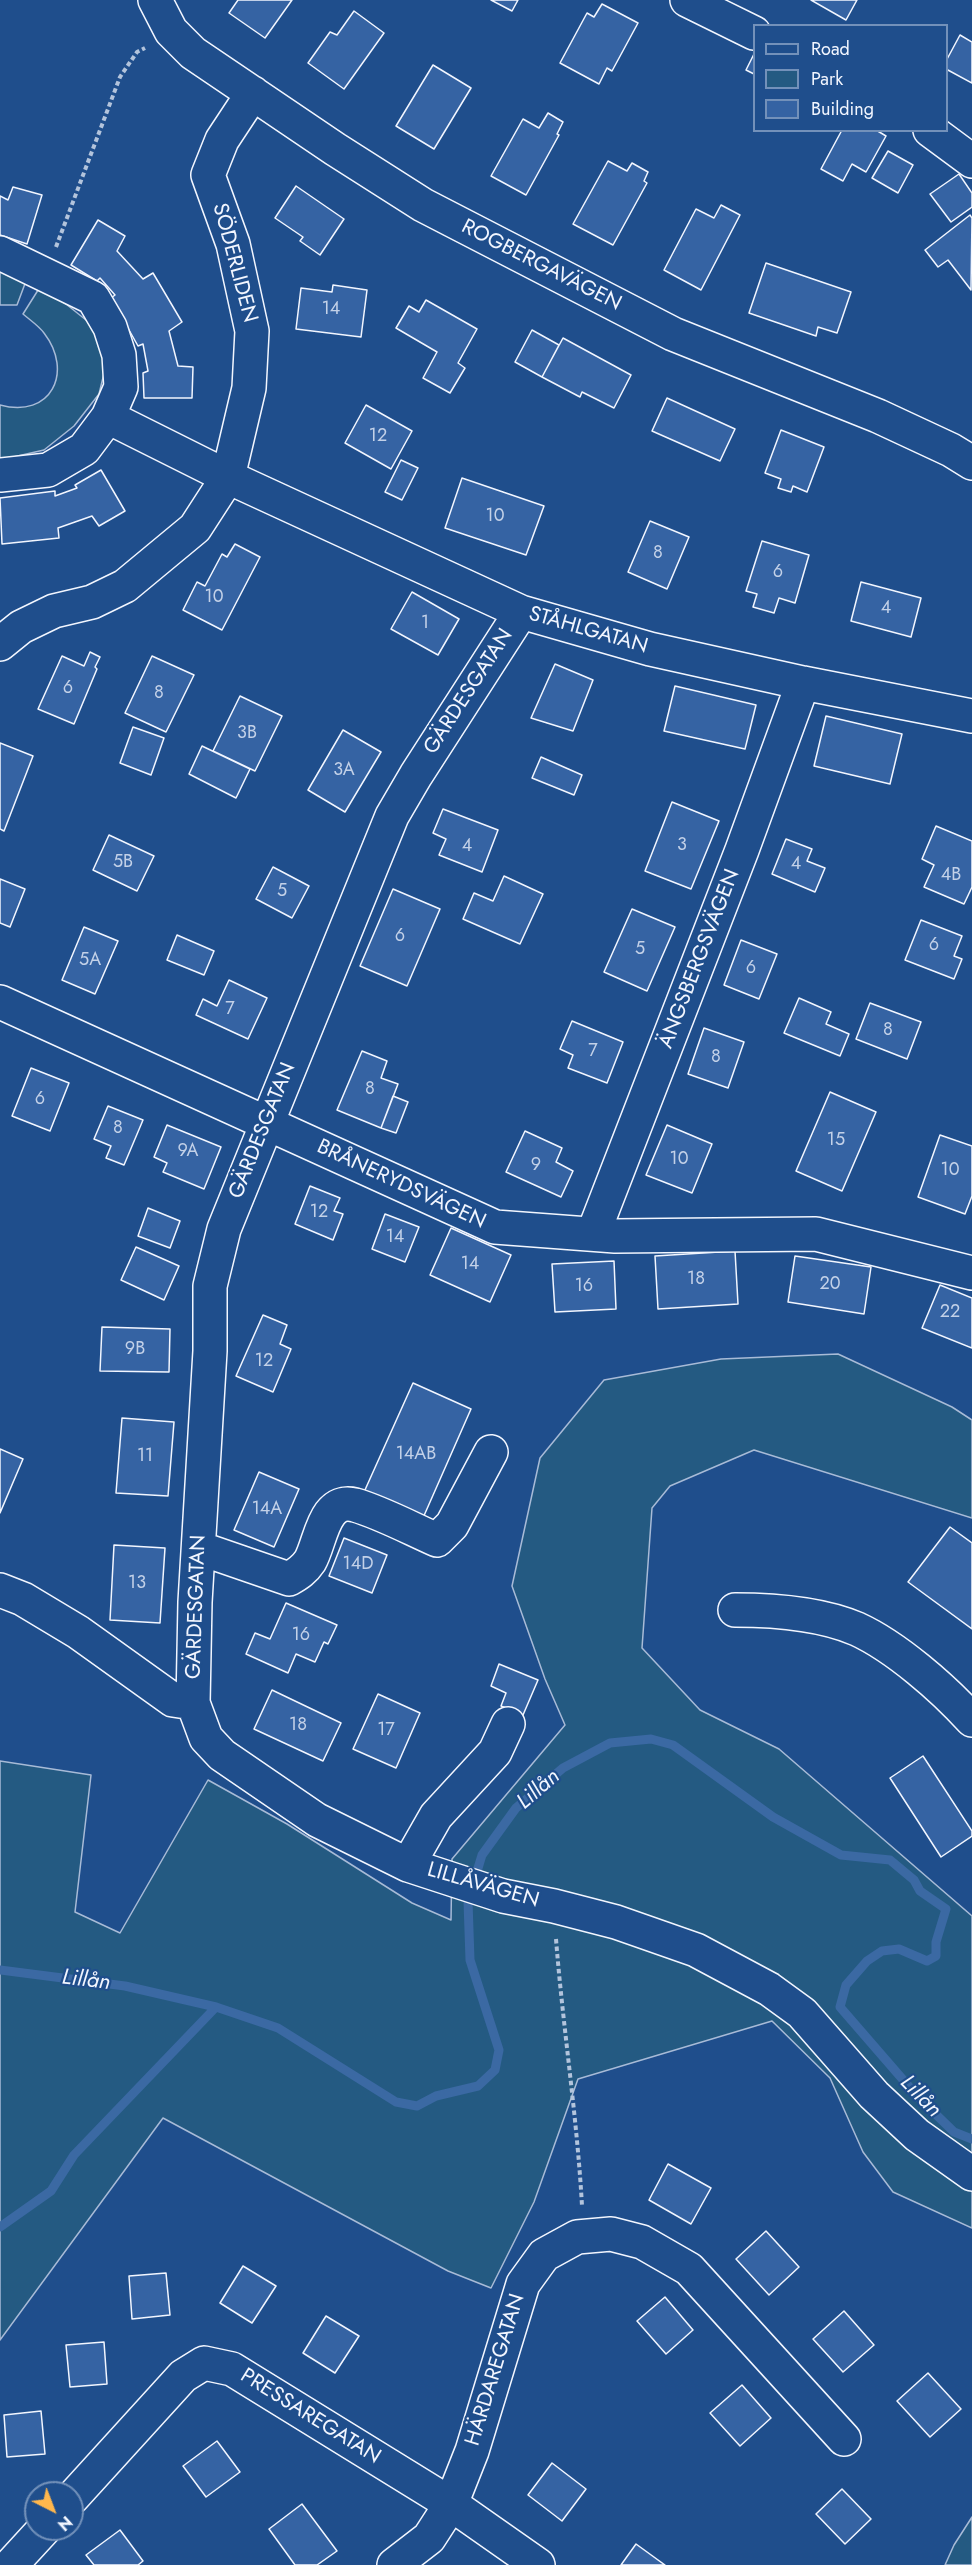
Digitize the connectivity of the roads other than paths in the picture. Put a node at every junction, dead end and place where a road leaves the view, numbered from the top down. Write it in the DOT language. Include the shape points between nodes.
graph roads {
  1 [pos="155,0"];
  2 [pos="687,0"];
  3 [pos="753,33"];
  4 [pos="253,93"];
  5 [pos="933,132"];
  6 [pos="972,161"];
  7 [pos="0,253"];
  8 [pos="108,417"];
  9 [pos="972,463"];
  10 [pos="0,475"];
  11 [pos="228,477"];
  12 [pos="521,612"];
  13 [pos="0,644"];
  14 [pos="803,683"];
  15 [pos="972,716"];
  16 [pos="0,1002"];
  17 [pos="266,1123"];
  18 [pos="593,1234"];
  19 [pos="972,1272"];
  20 [pos="491,1452"];
  21 [pos="199,1548"];
  22 [pos="0,1590"];
  23 [pos="735,1610"];
  24 [pos="193,1703"];
  25 [pos="972,1720"];
  26 [pos="508,1724"];
  27 [pos="419,1868"];
  28 [pos="972,2174"];
  29 [pos="844,2439"];
  30 [pos="84,2485"];
  31 [pos="451,2504"];
  32 [pos="33,2541"];
  33 [pos="11,2565"];
  34 [pos="394,2565"];
  35 [pos="538,2565"];
  1 -- 4 [label="street, ROGBERGAVÄGEN" via="171,31 193,52"];
  2 -- 3 [label="street"];
  4 -- 9 [label="street, ROGBERGAVÄGEN" via="423,205 488,240 673,334 878,416"];
  4 -- 11 [label="street, SÖDERLIDEN" via="222,140 208,175 233,243 252,331 249,388"];
  5 -- 6 [label="street"];
  7 -- 8 [label="street" via="93,298 110,327 119,355 121,387"];
  8 -- 10 [label="street" via="84,449 67,461 48,470"];
  8 -- 11 [label="street, STÅHLGATAN"];
  11 -- 12 [label="street, STÅHLGATAN"];
  11 -- 13 [label="street, SÖDERLIDEN" via="195,528 125,586 92,602 54,611 21,627"];
  12 -- 14 [label="street, STÅHLGATAN" via="650,649"];
  12 -- 17 [label="street, GÄRDESGATAN" via="392,816"];
  14 -- 15 [label="street, STÅHLGATAN"];
  14 -- 18 [label="street, ÄNGSBERGSVÄGEN"];
  16 -- 17 [label="street, BRÅNERYDSVÄGEN"];
  17 -- 18 [label="street, BRÅNERYDSVÄGEN" via="495,1227"];
  17 -- 21 [label="street, GÄRDESGATAN" via="224,1229 210,1286"];
  18 -- 19 [label="street, BRÅNERYDSVÄGEN" via="816,1234"];
  20 -- 21 [label="street" via="452,1524 437,1540 353,1505 336,1507 329,1515 310,1560 300,1574 289,1579"];
  21 -- 24 [label="street, GÄRDESGATAN"];
  22 -- 24 [label="street" via="78,1632 173,1700"];
  23 -- 25 [label="street" via="778,1610 856,1629 926,1676"];
  24 -- 27 [label="street, LILLÅVÄGEN" via="206,1738 222,1755 317,1820"];
  26 -- 27 [label="street" via="495,1752 436,1816"];
  27 -- 28 [label="street, LILLÅVÄGEN" via="503,1896 616,1922 696,1950 769,1989 802,2013 874,2095 917,2135"];
  29 -- 31 [label="street, HÄRDAREGATAN" via="689,2269 642,2242 611,2234 577,2237 544,2255 523,2284 472,2451"];
  30 -- 31 [label="street, PRESSAREGATAN" via="183,2376 204,2363 232,2369"];
  31 -- 34 [label="street, HÄRDAREGATAN" via="429,2538"];
  31 -- 35 [label="street, PRESSAREGATAN"];
  32 -- 33 [label="street"];
}
